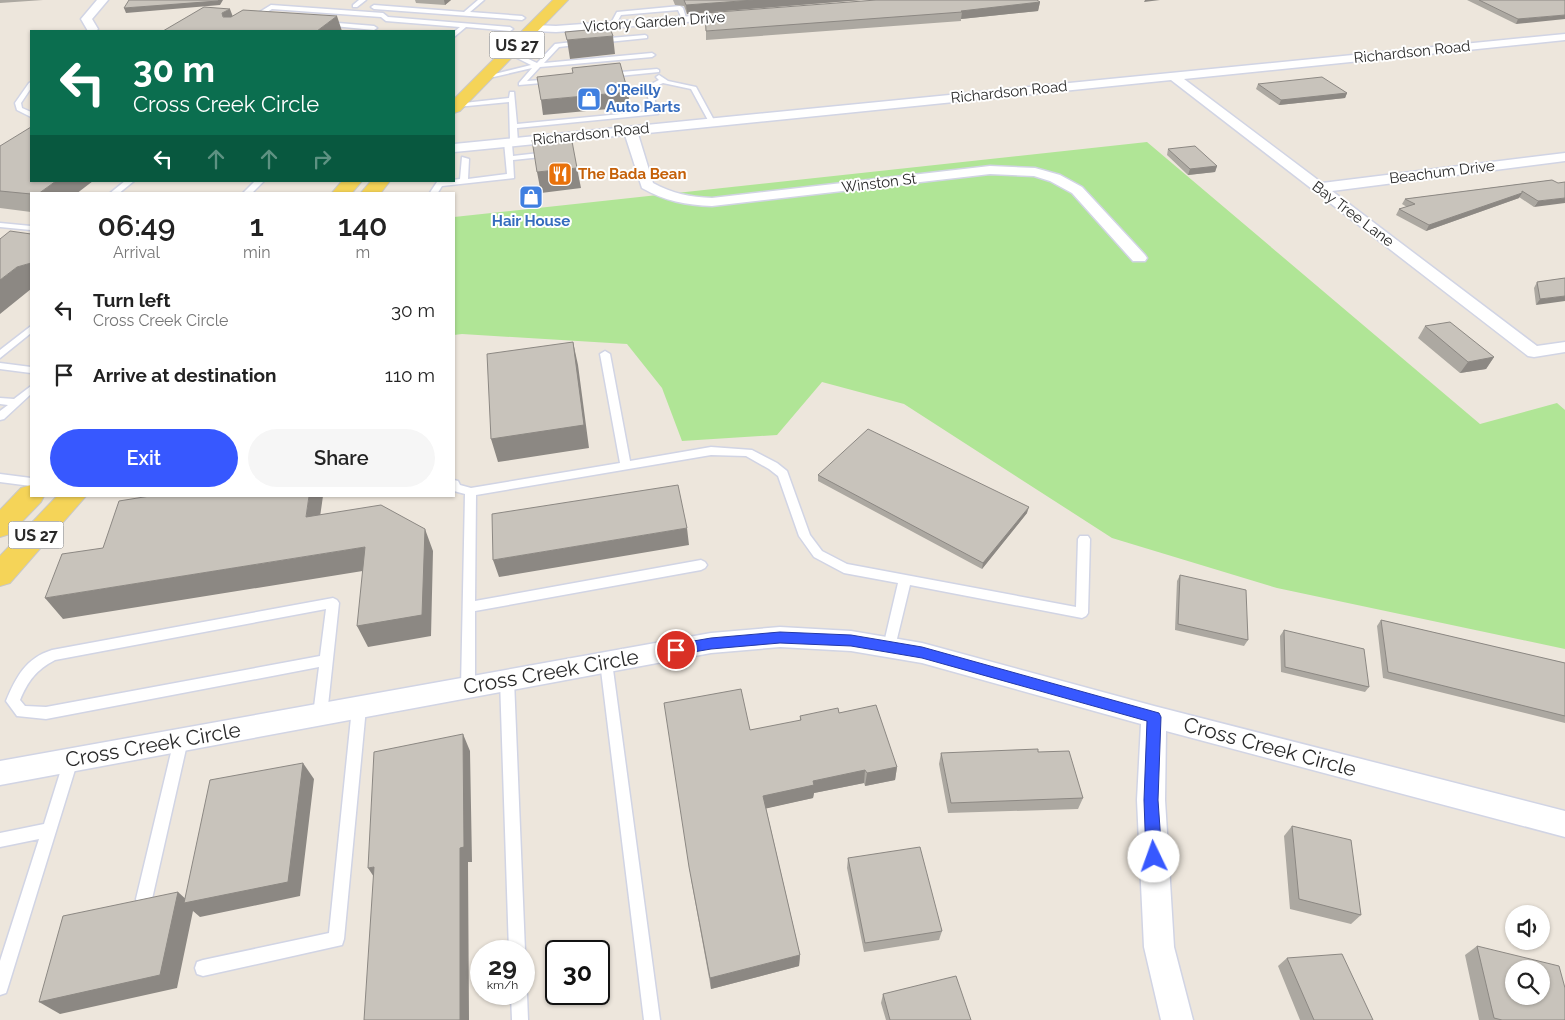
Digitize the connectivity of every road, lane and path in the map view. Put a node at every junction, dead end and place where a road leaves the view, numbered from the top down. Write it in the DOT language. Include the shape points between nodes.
graph roads {
  1 [pos="103,0"];
  2 [pos="363,0"];
  3 [pos="481,0"];
  4 [pos="562,0"];
  5 [pos="402,1"];
  6 [pos="534,6"];
  7 [pos="389,8"];
  8 [pos="463,14"];
  9 [pos="750,15"];
  10 [pos="522,18"];
  11 [pos="252,19"];
  12 [pos="386,19"];
  13 [pos="261,20"];
  14 [pos="685,20"];
  15 [pos="640,23"];
  16 [pos="318,24"];
  17 [pos="465,25"];
  18 [pos="613,25"];
  19 [pos="534,28"];
  20 [pos="510,29"];
  21 [pos="89,30"];
  22 [pos="234,30"];
  23 [pos="372,30"];
  24 [pos="455,34"];
  25 [pos="645,37"];
  26 [pos="1565,37"];
  27 [pos="493,45"];
  28 [pos="553,48"];
  29 [pos="513,49"];
  30 [pos="652,56"];
  31 [pos="618,58"];
  32 [pos="538,65"];
  33 [pos="657,71"];
  34 [pos="601,76"];
  35 [pos="1173,76"];
  36 [pos="485,77"];
  37 [pos="563,80"];
  38 [pos="663,80"];
  39 [pos="30,85"];
  40 [pos="456,106"];
  41 [pos="30,114"];
  42 [pos="712,122"];
  43 [pos="513,126"];
  44 [pos="630,130"];
  45 [pos="511,142"];
  46 [pos="455,148"];
  47 [pos="553,153"];
  48 [pos="1565,157"];
  49 [pos="510,158"];
  50 [pos="465,159"];
  51 [pos="129,182"];
  52 [pos="259,182"];
  53 [pos="352,182"];
  54 [pos="380,182"];
  55 [pos="464,182"];
  56 [pos="1319,188"];
  57 [pos="116,192"];
  58 [pos="248,192"];
  59 [pos="342,192"];
  60 [pos="371,192"];
  61 [pos="434,192"];
  62 [pos="0,225"];
  63 [pos="30,228"];
  64 [pos="1139,258"];
  65 [pos="30,330"];
  66 [pos="1565,347"];
  67 [pos="605,354"];
  68 [pos="0,355"];
  69 [pos="0,366"];
  70 [pos="30,370"];
  71 [pos="30,390"];
  72 [pos="0,402"];
  73 [pos="16,402"];
  74 [pos="0,417"];
  75 [pos="626,466"];
  76 [pos="0,478"];
  77 [pos="30,482"];
  78 [pos="455,486"];
  79 [pos="471,492"];
  80 [pos="30,496"];
  81 [pos="72,497"];
  82 [pos="0,527"];
  83 [pos="1084,539"];
  84 [pos="701,565"];
  85 [pos="0,575"];
  86 [pos="905,580"];
  87 [pos="469,607"];
  88 [pos="889,647"];
  89 [pos="326,660"];
  90 [pos="606,662"];
  91 [pos="507,680"];
  92 [pos="468,688"];
  93 [pos="359,708"];
  94 [pos="320,715"];
  95 [pos="1154,717"];
  96 [pos="181,740"];
  97 [pos="70,760"];
  98 [pos="0,773"];
  99 [pos="1565,824"];
  100 [pos="49,830"];
  101 [pos="0,840"];
  102 [pos="144,899"];
  103 [pos="517,940"];
  104 [pos="203,968"];
  105 [pos="0,987"];
  106 [pos="519,1005"];
  107 [pos="520,1020"];
  108 [pos="652,1020"];
  109 [pos="1177,1020"];
  1 -- 21 [label="street" via="86,19"];
  2 -- 7 [label="lane" via="355,6"];
  3 -- 8 [label="lane"];
  4 -- 19 [label="main road, US 27"];
  5 -- 7 [label="lane"];
  5 -- 8 [label="lane" via="445,6"];
  6 -- 10 [label="main road, US 27"];
  7 -- 8 [label="lane"];
  8 -- 10 [label="lane"];
  9 -- 14 [label="street, Victory Garden Drive"];
  10 -- 19 [label="main road" via="524,25"];
  10 -- 20 [label="main road, US 27"];
  11 -- 12 [label="lane" via="270,7 383,15"];
  11 -- 13 [label="lane"];
  11 -- 22 [label="lane"];
  12 -- 17 [label="lane"];
  12 -- 23 [label="lane"];
  14 -- 15 [label="street, Victory Garden Drive"];
  14 -- 18 [label="lane" via="680,8 619,13"];
  15 -- 18 [label="street, Victory Garden Drive"];
  15 -- 25 [label="lane"];
  16 -- 23 [label="lane"];
  17 -- 20 [label="lane"];
  17 -- 24 [label="lane"];
  18 -- 19 [label="street, Victory Garden Drive" via="556,30"];
  19 -- 29 [label="main road, US 27"];
  20 -- 27 [label="main road, US 27"];
  25 -- 28 [label="lane" via="557,45"];
  25 -- 30 [label="lane"];
  26 -- 35 [label="street, Richardson Road"];
  28 -- 31 [label="lane" via="623,42 638,49 638,54"];
  28 -- 32 [label="lane"];
  29 -- 32 [label="lane" via="524,60"];
  29 -- 36 [label="main road, US 27"];
  30 -- 31 [label="lane"];
  30 -- 33 [label="lane"];
  31 -- 32 [label="lane"];
  32 -- 36 [label="lane"];
  32 -- 37 [label="lane" via="521,84"];
  33 -- 34 [label="lane"];
  33 -- 38 [label="lane"];
  35 -- 42 [label="street, Richardson Road"];
  35 -- 56 [label="street, Bay Tree Lane"];
  36 -- 40 [label="main road, US 27"];
  38 -- 42 [label="lane" via="694,88"];
  38 -- 43 [label="lane" via="648,87 656,113"];
  39 -- 41 [label="lane" via="18,103 19,109"];
  40 -- 43 [label="lane" via="512,96"];
  42 -- 44 [label="street, Richardson Road"];
  43 -- 45 [label="lane"];
  44 -- 45 [label="street, Richardson Road" via="562,142"];
  44 -- 64 [label="street, Winston St" via="646,185 667,197 688,201 712,202 990,170 1035,172 1077,190"];
  45 -- 46 [label="street, Richardson Road"];
  45 -- 49 [label="lane"];
  47 -- 49 [label="lane"];
  48 -- 56 [label="street, Beachum Drive"];
  49 -- 55 [label="lane" via="511,176"];
  50 -- 55 [label="lane"];
  51 -- 57 [label="lane"];
  52 -- 58 [label="lane"];
  53 -- 59 [label="main road"];
  54 -- 60 [label="main road"];
  55 -- 61 [label="lane" via="440,184"];
  56 -- 66 [label="street, Bay Tree Lane" via="1534,352"];
  62 -- 63 [label="lane"];
  65 -- 68 [label="lane"];
  67 -- 75 [label="lane"];
  69 -- 70 [label="lane"];
  71 -- 73 [label="lane"];
  72 -- 73 [label="lane"];
  73 -- 74 [label="lane"];
  75 -- 79 [label="lane"];
  75 -- 86 [label="lane" via="711,452 748,453 783,474 805,536 818,554 844,568"];
  76 -- 77 [label="lane"];
  78 -- 79 [label="lane"];
  79 -- 87 [label="lane"];
  80 -- 82 [label="main road, US 27"];
  81 -- 85 [label="main road, US 27"];
  83 -- 86 [label="lane" via="1082,613"];
  84 -- 87 [label="lane"];
  86 -- 88 [label="lane"];
  87 -- 92 [label="lane"];
  88 -- 90 [label="street, Cross Creek Circle" via="851,640 780,637 711,643"];
  88 -- 95 [label="street, Cross Creek Circle" via="922,653"];
  89 -- 89 [label="lane" via="46,713 22,712 13,701 21,680 33,665 52,655 333,603"];
  89 -- 94 [label="lane"];
  90 -- 91 [label="street, Cross Creek Circle"];
  90 -- 108 [label="lane"];
  91 -- 92 [label="street, Cross Creek Circle"];
  91 -- 103 [label="lane"];
  92 -- 93 [label="street, Cross Creek Circle"];
  93 -- 94 [label="street, Cross Creek Circle"];
  93 -- 104 [label="lane" via="336,939"];
  94 -- 96 [label="street, Cross Creek Circle"];
  95 -- 99 [label="street, Cross Creek Circle"];
  95 -- 109 [label="street" via="1151,800 1158,947"];
  96 -- 97 [label="street, Cross Creek Circle"];
  96 -- 102 [label="lane"];
  97 -- 98 [label="street, Cross Creek Circle"];
  97 -- 100 [label="lane"];
  100 -- 101 [label="lane"];
  100 -- 105 [label="lane"];
  106 -- 107 [label="lane"];
}
